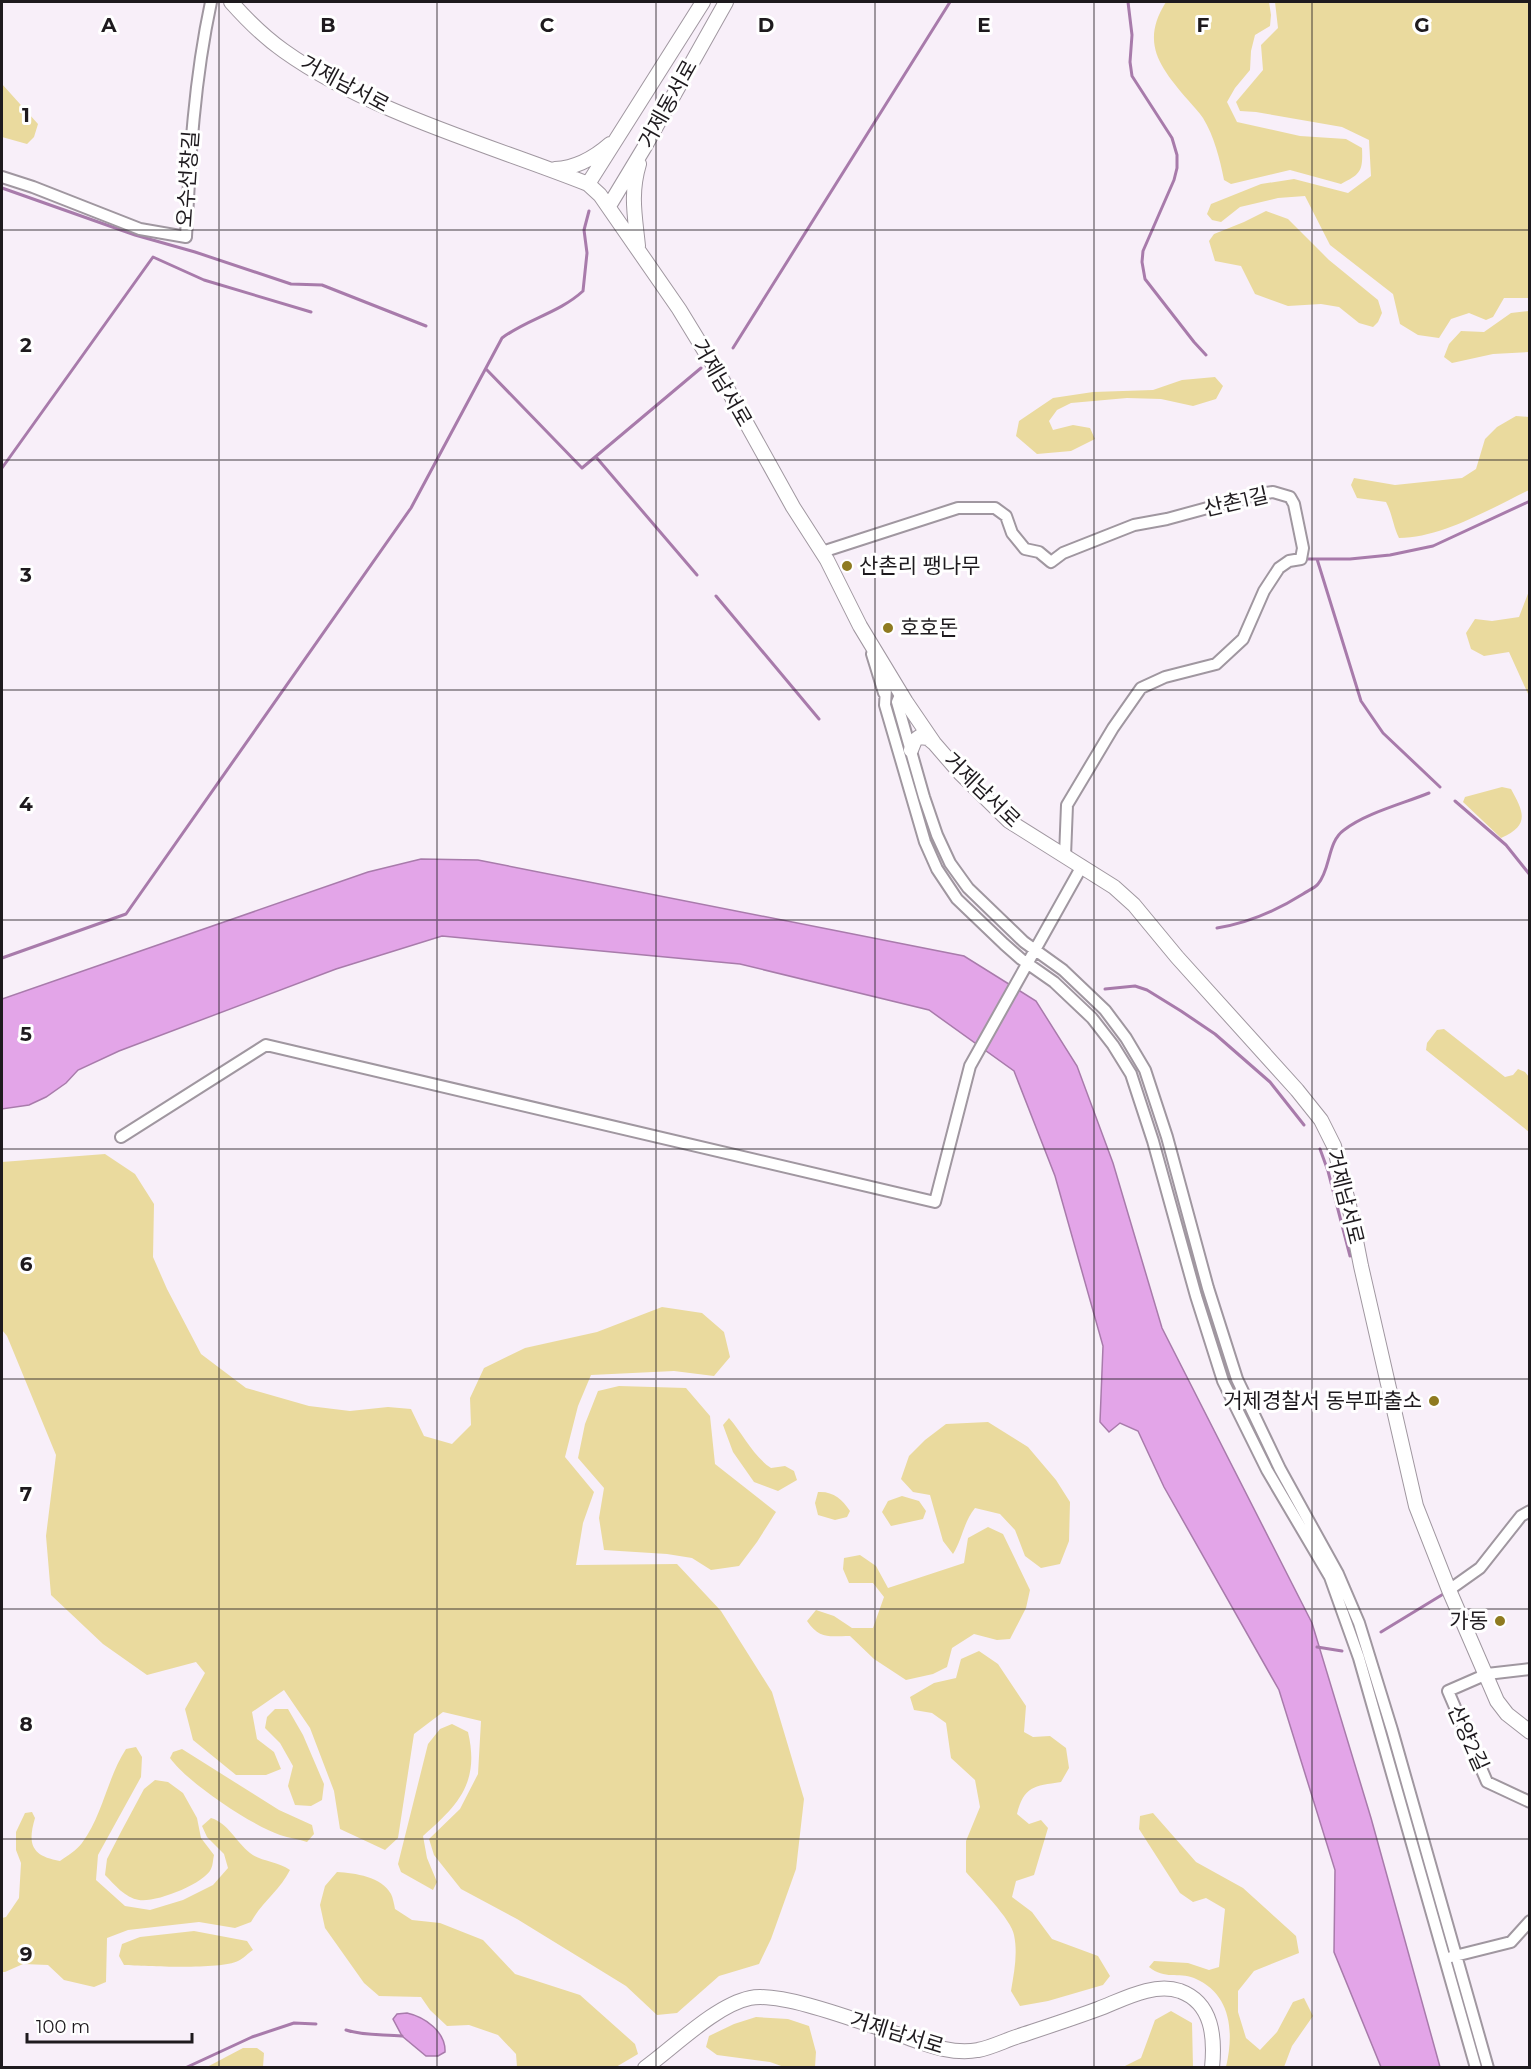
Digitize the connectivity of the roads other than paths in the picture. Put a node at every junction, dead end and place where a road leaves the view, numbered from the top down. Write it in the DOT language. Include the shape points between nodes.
graph roads {
  1 [pos="211,2"];
  2 [pos="231,2"];
  3 [pos="702,2"];
  4 [pos="728,2"];
  5 [pos="620,134"];
  6 [pos="644,148"];
  7 [pos="550,169"];
  8 [pos="2,177"];
  9 [pos="588,184"];
  10 [pos="609,206"];
  11 [pos="638,248"];
  12 [pos="822,552"];
  13 [pos="860,626"];
  14 [pos="891,677"];
  15 [pos="901,693"];
  16 [pos="885,697"];
  17 [pos="934,743"];
  18 [pos="911,750"];
  19 [pos="1065,856"];
  20 [pos="1082,866"];
  21 [pos="1036,950"];
  22 [pos="1028,964"];
  23 [pos="121,1137"];
  24 [pos="1530,1511"];
  25 [pos="1449,1590"];
  26 [pos="1530,1669"];
  27 [pos="1487,1674"];
  28 [pos="1530,1732"];
  29 [pos="1530,1802"];
  30 [pos="1530,1921"];
  31 [pos="1456,1955"];
  32 [pos="1444,1959"];
  33 [pos="645,2067"];
  34 [pos="1212,2067"];
  35 [pos="1476,2067"];
  36 [pos="1488,2067"];
  1 -- 8 [label="street, 오수선창길" via="191,128 186,237 140,229"];
  2 -- 7 [label="main road, 거제남서로" via="284,51 329,79 405,115"];
  3 -- 5 [label="main road, 거제동서로"];
  4 -- 6 [label="main road, 거제동서로"];
  5 -- 7 [label="main road" via="590,159 568,168"];
  5 -- 9 [label="main road, 거제동서로"];
  6 -- 10 [label="main road, 거제동서로"];
  6 -- 11 [label="main road" via="633,184"];
  7 -- 9 [label="main road, 거제남서로"];
  9 -- 10 [label="main road, 거제남서로"];
  10 -- 11 [label="main road, 거제남서로"];
  11 -- 12 [label="main road, 거제남서로" via="712,363"];
  12 -- 13 [label="main road, 거제남서로"];
  12 -- 19 [label="street, 산촌1길" via="958,508 995,508 1006,516 1024,549 1038,552 1051,562 1063,553 1134,525 1259,494 1290,497 1303,548 1301,560 1289,561 1280,568 1264,591 1242,639 1216,664 1140,688 1067,805"];
  13 -- 14 [label="main road, 거제남서로"];
  13 -- 16 [label="street"];
  14 -- 15 [label="main road, 거제남서로"];
  14 -- 16 [label="street"];
  15 -- 17 [label="main road, 거제남서로"];
  15 -- 18 [label="street" via="897,702"];
  16 -- 22 [label="street" via="925,842 937,869 957,899"];
  17 -- 18 [label="main road" via="919,737"];
  17 -- 19 [label="main road, 거제남서로" via="1009,821"];
  18 -- 21 [label="street" via="937,836 950,863 968,888"];
  19 -- 20 [label="main road, 거제남서로"];
  20 -- 21 [label="street"];
  20 -- 25 [label="main road, 거제남서로" via="1134,905 1321,1120 1334,1146 1349,1205 1416,1506"];
  21 -- 22 [label="street"];
  21 -- 31 [label="street" via="1105,1010 1145,1070 1237,1379 1280,1469 1338,1574 1359,1623"];
  22 -- 23 [label="street" via="970,1066 935,1202 266,1045"];
  22 -- 32 [label="street" via="1054,982 1092,1018 1131,1074 1223,1381 1267,1470 1330,1577 1359,1658"];
  24 -- 25 [label="street" via="1521,1516 1480,1568"];
  25 -- 27 [label="main road, 거제남서로"];
  26 -- 27 [label="street"];
  27 -- 28 [label="main road, 거제남서로" via="1497,1701"];
  27 -- 29 [label="street, 산양2길" via="1448,1691 1487,1782"];
  30 -- 31 [label="street" via="1511,1942"];
  31 -- 32 [label="street"];
  31 -- 36 [label="street"];
  32 -- 35 [label="street"];
  33 -- 34 [label="main road, 거제남서로" via="709,2018 750,1998 769,1997 803,2004 944,2050 977,2051 1166,1988 1191,1997 1210,2021 1214,2036"];
}
